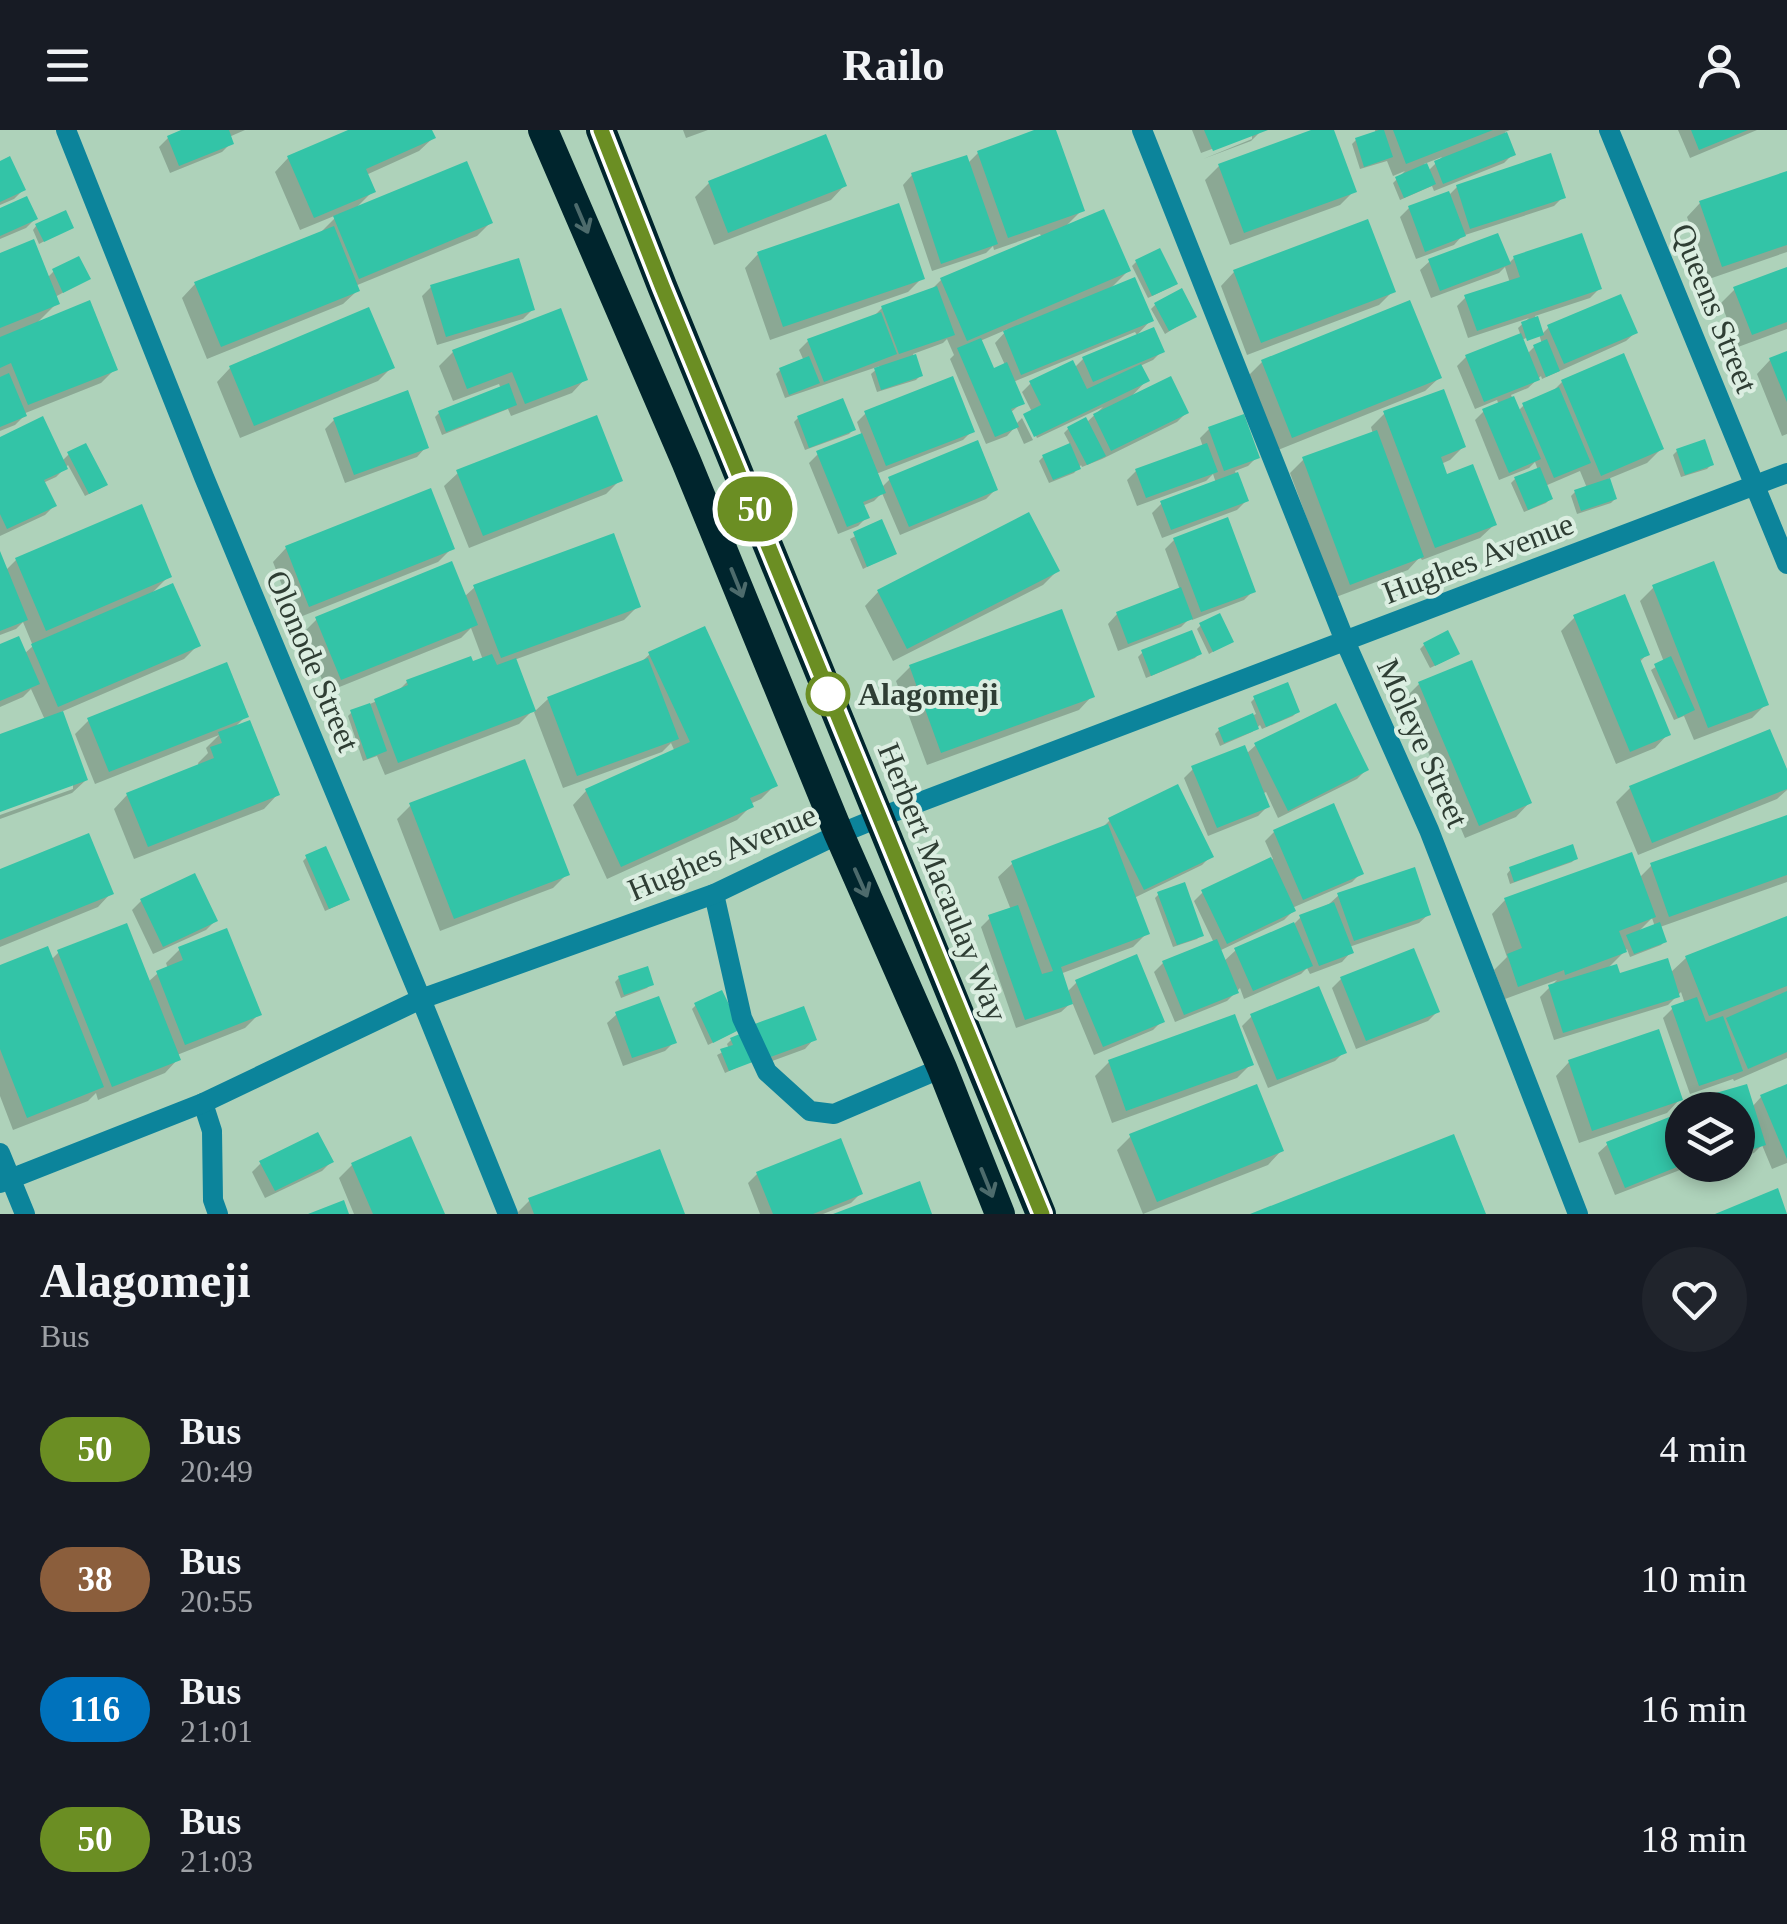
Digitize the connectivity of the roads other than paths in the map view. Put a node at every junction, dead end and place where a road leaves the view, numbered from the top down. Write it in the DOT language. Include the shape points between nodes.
graph roads {
  1 [pos="66,130"];
  2 [pos="544,130"];
  3 [pos="601,130"];
  4 [pos="1142,130"];
  5 [pos="1609,130"];
  6 [pos="1787,473"];
  7 [pos="1755,485"];
  8 [pos="1787,564"];
  9 [pos="1345,640"];
  10 [pos="878,818"];
  11 [pos="840,834"];
  12 [pos="714,894"];
  13 [pos="422,999"];
  14 [pos="942,1068"];
  15 [pos="202,1103"];
  16 [pos="0,1153"];
  17 [pos="5,1181"];
  18 [pos="25,1214"];
  19 [pos="218,1214"];
  20 [pos="508,1214"];
  21 [pos="1000,1214"];
  22 [pos="1042,1214"];
  23 [pos="1578,1214"];
  1 -- 13 [label="street, Olonode Street"];
  2 -- 11 [label="highway, one-way"];
  3 -- 10 [label="highway, Herbert Macaulay Way"];
  4 -- 9 [label="street, Moleye Street"];
  5 -- 7 [label="street, Queens Street"];
  6 -- 7 [label="street, Hughes Avenue"];
  7 -- 8 [label="street, Queens Street"];
  7 -- 9 [label="street, Hughes Avenue"];
  9 -- 10 [label="street, Hughes Avenue"];
  9 -- 23 [label="street, Moleye Street" via="1430,830"];
  10 -- 11 [label="street, Hughes Avenue"];
  10 -- 22 [label="highway, Herbert Macaulay Way"];
  11 -- 12 [label="street, Hughes Avenue"];
  11 -- 14 [label="highway, one-way"];
  12 -- 13 [label="street, Hughes Avenue"];
  12 -- 14 [label="street" via="742,1018 767,1072 810,1111 834,1114"];
  13 -- 15 [label="street, Hughes Avenue"];
  13 -- 20 [label="street, Olonode Street"];
  14 -- 21 [label="highway, one-way"];
  15 -- 17 [label="street, Hughes Avenue"];
  15 -- 19 [label="street" via="212,1131"];
  16 -- 17 [label="street"];
  17 -- 18 [label="street"];
}
